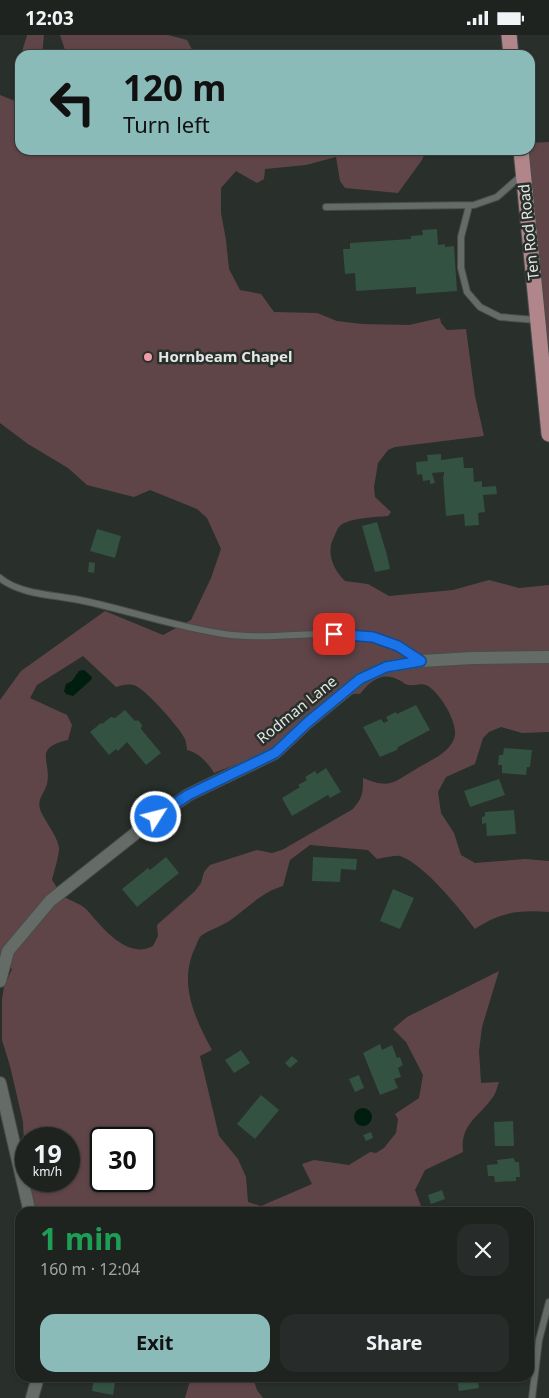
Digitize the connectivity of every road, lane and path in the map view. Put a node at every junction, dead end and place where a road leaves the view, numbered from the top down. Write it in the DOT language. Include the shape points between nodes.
graph roads {
  1 [pos="509,35"];
  2 [pos="510,50"];
  3 [pos="521,155"];
  4 [pos="523,174"];
  5 [pos="469,206"];
  6 [pos="326,207"];
  7 [pos="538,320"];
  8 [pos="549,434"];
  9 [pos="0,579"];
  10 [pos="549,657"];
  11 [pos="421,661"];
  12 [pos="0,981"];
  13 [pos="0,1083"];
  14 [pos="4,1125"];
  15 [pos="28,1207"];
  16 [pos="549,1303"];
  17 [pos="534,1381"];
  18 [pos="37,1382"];
  19 [pos="534,1382"];
  20 [pos="32,1398"];
  21 [pos="532,1398"];
  1 -- 2 [label="main road"];
  3 -- 4 [label="main road, Ten Rod Road"];
  4 -- 5 [label="lane" via="497,197"];
  4 -- 7 [label="main road, Ten Rod Road"];
  5 -- 6 [label="lane"];
  5 -- 7 [label="lane" via="461,237 467,292 480,307 500,317"];
  7 -- 8 [label="main road, Ten Rod Road"];
  9 -- 11 [label="lane" via="8,585 39,593 225,635 373,637 398,646"];
  10 -- 11 [label="street, Rodman Lane"];
  11 -- 12 [label="street, Rodman Lane" via="386,667 360,679 275,753 188,795 141,829 50,901 8,951"];
  13 -- 14 [label="street"];
  14 -- 15 [label="street"];
  16 -- 17 [label="lane" via="539,1340"];
  18 -- 20 [label="street"];
  19 -- 21 [label="lane"];
}
